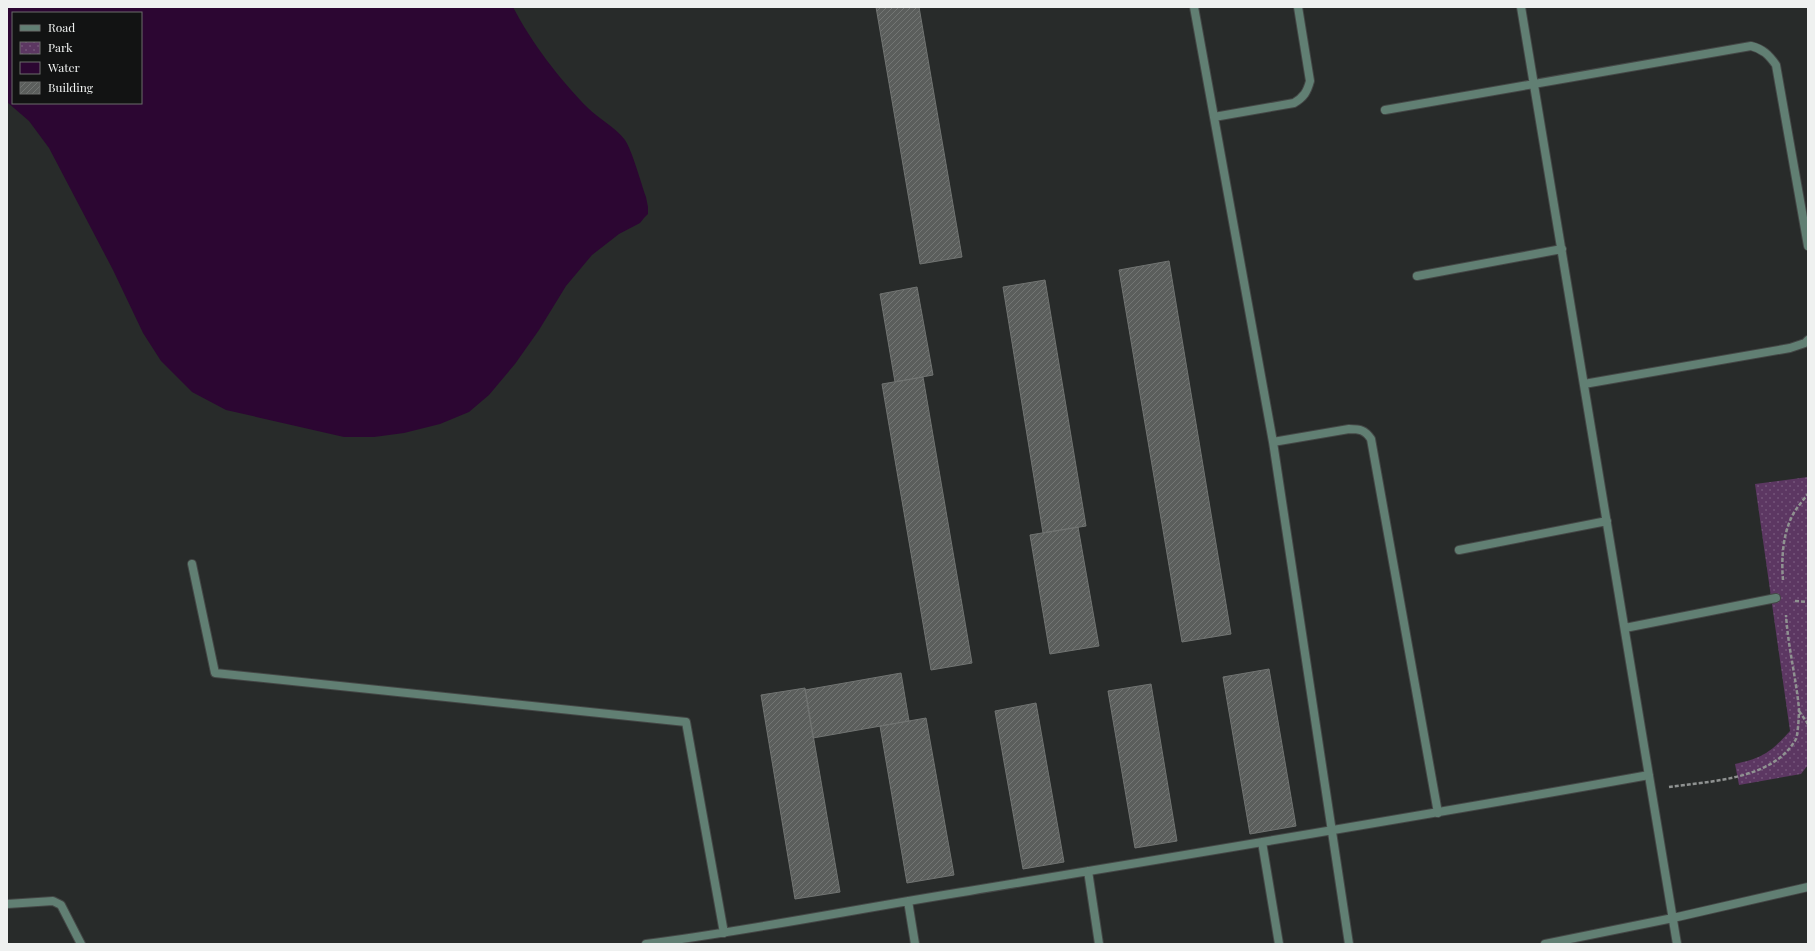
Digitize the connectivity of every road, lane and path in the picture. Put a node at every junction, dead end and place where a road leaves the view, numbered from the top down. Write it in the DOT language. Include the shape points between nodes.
graph roads {
  1 [pos="1194,7"];
  2 [pos="1298,7"];
  3 [pos="1521,7"];
  4 [pos="1534,84"];
  5 [pos="1385,110"];
  6 [pos="1214,117"];
  7 [pos="1808,246"];
  8 [pos="1562,250"];
  9 [pos="1417,276"];
  10 [pos="1808,340"];
  11 [pos="1584,384"];
  12 [pos="1272,442"];
  13 [pos="1808,494"];
  14 [pos="1607,522"];
  15 [pos="1459,550"];
  16 [pos="192,564"];
  17 [pos="1783,586"];
  18 [pos="1776,598"];
  19 [pos="1786,614"];
  20 [pos="1625,628"];
  21 [pos="1799,710"];
  22 [pos="1808,724"];
  23 [pos="1649,775"];
  24 [pos="1652,789"];
  25 [pos="1438,813"];
  26 [pos="1331,831"];
  27 [pos="1262,842"];
  28 [pos="1088,871"];
  29 [pos="1808,887"];
  30 [pos="908,900"];
  31 [pos="7,904"];
  32 [pos="1673,918"];
  33 [pos="724,933"];
  34 [pos="81,944"];
  35 [pos="646,944"];
  36 [pos="915,944"];
  37 [pos="1099,944"];
  38 [pos="1279,944"];
  39 [pos="1349,944"];
  40 [pos="1545,944"];
  41 [pos="1678,944"];
  1 -- 6 [label="street"];
  2 -- 6 [label="street" via="1310,81 1307,92 1294,103"];
  3 -- 4 [label="street"];
  4 -- 5 [label="street"];
  4 -- 7 [label="street" via="1750,46 1760,48 1776,65"];
  4 -- 8 [label="street"];
  6 -- 12 [label="street"];
  8 -- 9 [label="street"];
  8 -- 11 [label="street"];
  10 -- 11 [label="street" via="1790,348"];
  11 -- 14 [label="street"];
  12 -- 25 [label="street" via="1349,429 1366,432 1371,439"];
  12 -- 26 [label="street"];
  13 -- 17 [label="path" via="1794,512 1785,535"];
  14 -- 15 [label="street"];
  14 -- 20 [label="street"];
  16 -- 33 [label="street" via="215,673 686,722"];
  18 -- 20 [label="street"];
  19 -- 21 [label="path"];
  20 -- 23 [label="street"];
  21 -- 22 [label="path"];
  21 -- 24 [label="path" via="1796,738 1782,756 1757,772"];
  23 -- 24 [label="street"];
  23 -- 25 [label="street"];
  24 -- 32 [label="street"];
  25 -- 26 [label="street"];
  26 -- 27 [label="street"];
  26 -- 39 [label="street"];
  27 -- 28 [label="street"];
  27 -- 38 [label="street"];
  28 -- 30 [label="street"];
  28 -- 37 [label="street"];
  29 -- 32 [label="street"];
  30 -- 33 [label="street"];
  30 -- 36 [label="street"];
  31 -- 34 [label="street" via="53,901 61,905"];
  32 -- 40 [label="street"];
  32 -- 41 [label="street"];
  33 -- 35 [label="street"];
}
